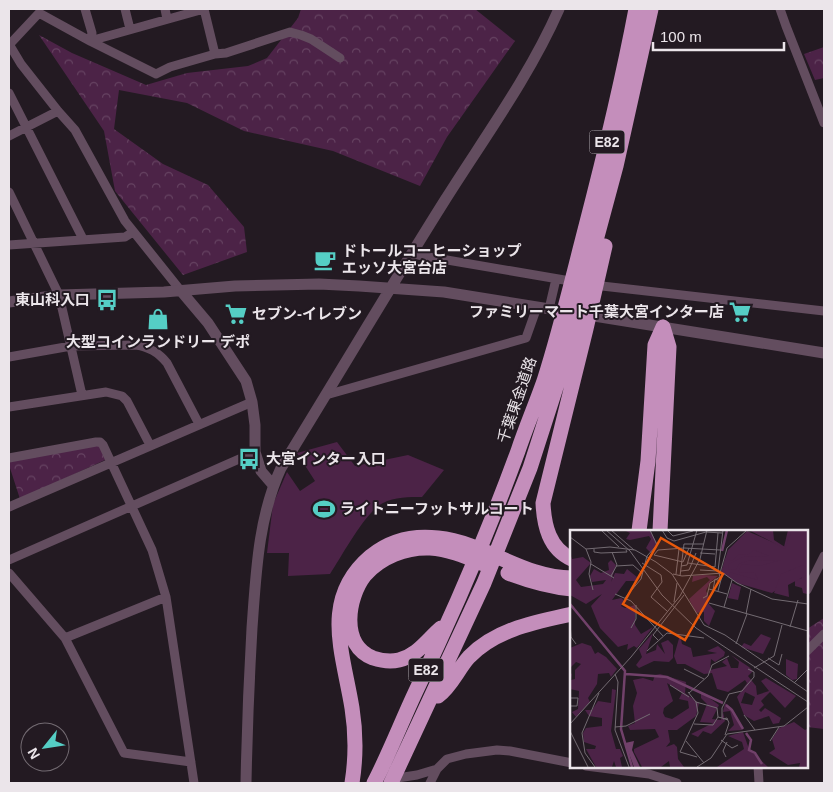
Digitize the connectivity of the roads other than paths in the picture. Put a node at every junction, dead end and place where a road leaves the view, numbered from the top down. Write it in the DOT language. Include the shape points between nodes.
graph roads {
  1 [pos="85,9"];
  2 [pos="125,9"];
  3 [pos="164,9"];
  4 [pos="204,9"];
  5 [pos="559,9"];
  6 [pos="636,9"];
  7 [pos="651,9"];
  8 [pos="780,9"];
  9 [pos="167,19"];
  10 [pos="130,29"];
  11 [pos="90,41"];
  12 [pos="9,45"];
  13 [pos="215,54"];
  14 [pos="340,58"];
  15 [pos="9,93"];
  16 [pos="58,111"];
  17 [pos="824,123"];
  18 [pos="26,128"];
  19 [pos="9,136"];
  20 [pos="9,192"];
  21 [pos="134,232"];
  22 [pos="83,239"];
  23 [pos="34,243"];
  24 [pos="9,245"];
  25 [pos="412,254"];
  26 [pos="587,274"];
  27 [pos="556,280"];
  28 [pos="390,288"];
  29 [pos="180,291"];
  30 [pos="59,295"];
  31 [pos="9,302"];
  32 [pos="543,308"];
  33 [pos="824,311"];
  34 [pos="663,327"];
  35 [pos="573,328"];
  36 [pos="71,346"];
  37 [pos="824,353"];
  38 [pos="9,357"];
  39 [pos="326,394"];
  40 [pos="82,395"];
  41 [pos="252,402"];
  42 [pos="9,408"];
  43 [pos="199,424"];
  44 [pos="150,445"];
  45 [pos="255,452"];
  46 [pos="9,458"];
  47 [pos="111,462"];
  48 [pos="273,485"];
  49 [pos="132,505"];
  50 [pos="9,507"];
  51 [pos="658,528"];
  52 [pos="637,529"];
  53 [pos="824,556"];
  54 [pos="570,557"];
  55 [pos="9,560"];
  56 [pos="9,573"];
  57 [pos="570,578"];
  58 [pos="808,588"];
  59 [pos="570,589"];
  60 [pos="166,597"];
  61 [pos="570,614"];
  62 [pos="450,621"];
  63 [pos="824,634"];
  64 [pos="65,638"];
  65 [pos="808,650"];
  66 [pos="430,702"];
  67 [pos="191,762"];
  68 [pos="570,763"];
  69 [pos="594,767"];
  70 [pos="758,767"];
  71 [pos="437,768"];
  72 [pos="194,783"];
  73 [pos="246,783"];
  74 [pos="352,783"];
  75 [pos="366,783"];
  76 [pos="374,783"];
  77 [pos="392,783"];
  78 [pos="430,783"];
  79 [pos="677,783"];
  80 [pos="759,783"];
  1 -- 11 [label="street" via="92,33"];
  2 -- 10 [label="street"];
  3 -- 9 [label="street"];
  4 -- 9 [label="street"];
  4 -- 13 [label="street"];
  5 -- 25 [label="street" via="523,78"];
  6 -- 26 [label="highway, 千葉東金道路 / E82" via="606,146"];
  7 -- 26 [label="highway, E82" via="616,166 618,184"];
  8 -- 17 [label="street"];
  9 -- 10 [label="street"];
  10 -- 11 [label="street"];
  11 -- 12 [label="street" via="39,13"];
  11 -- 13 [label="street" via="156,74"];
  12 -- 16 [label="street"];
  13 -- 14 [label="street" via="290,32 311,39"];
  15 -- 18 [label="street"];
  16 -- 18 [label="street"];
  16 -- 21 [label="street" via="75,130 119,212"];
  18 -- 19 [label="street"];
  18 -- 22 [label="street"];
  20 -- 23 [label="street"];
  21 -- 22 [label="street" via="125,237"];
  21 -- 29 [label="street"];
  22 -- 23 [label="street"];
  23 -- 24 [label="street"];
  23 -- 30 [label="street"];
  25 -- 27 [label="street"];
  25 -- 28 [label="street"];
  26 -- 35 [label="highway"];
  26 -- 35 [label="highway, 千葉東金道路 / E82"];
  27 -- 32 [label="street"];
  27 -- 33 [label="street"];
  28 -- 29 [label="street" via="319,284"];
  28 -- 32 [label="street" via="444,292"];
  28 -- 39 [label="street"];
  29 -- 30 [label="street"];
  29 -- 41 [label="street" via="208,323 236,365 246,381"];
  30 -- 31 [label="street"];
  30 -- 36 [label="street"];
  32 -- 34 [label="street"];
  32 -- 39 [label="street" via="526,338"];
  34 -- 37 [label="street"];
  34 -- 51 [label="highway" via="669,347"];
  34 -- 52 [label="highway" via="655,345 648,461"];
  35 -- 54 [label="highway" via="543,504 546,530 559,550"];
  35 -- 62 [label="highway, 千葉東金道路 / E82" via="543,382"];
  35 -- 66 [label="highway, 千葉東金道路 / E82" via="530,468 484,583"];
  36 -- 38 [label="street"];
  36 -- 40 [label="street"];
  36 -- 43 [label="street" via="136,344 154,350 167,363"];
  39 -- 48 [label="street"];
  40 -- 42 [label="street"];
  40 -- 44 [label="street" via="106,392 122,396"];
  41 -- 43 [label="street"];
  41 -- 45 [label="street"];
  43 -- 44 [label="street"];
  44 -- 47 [label="street"];
  45 -- 48 [label="street" via="261,471"];
  45 -- 49 [label="street"];
  46 -- 47 [label="street" via="100,442"];
  47 -- 49 [label="street"];
  47 -- 50 [label="street"];
  48 -- 73 [label="street" via="259,544 255,579"];
  49 -- 55 [label="street"];
  49 -- 60 [label="street" via="152,550"];
  53 -- 58 [label="street"];
  56 -- 64 [label="street"];
  57 -- 74 [label="highway" via="522,568 468,544 438,538 396,541 365,562 348,582 339,608 340,642 352,709 355,762"];
  59 -- 62 [label="highway" via="528,581 459,553 418,548 394,555 365,576 351,607 350,627 363,651 381,660 399,660 417,651"];
  60 -- 64 [label="street"];
  60 -- 67 [label="street"];
  61 -- 66 [label="highway" via="526,624 483,645 461,666 443,693"];
  62 -- 76 [label="highway, 千葉東金道路 / E82"];
  63 -- 65 [label="street"];
  64 -- 67 [label="street" via="124,753"];
  66 -- 77 [label="highway, 千葉東金道路 / E82"];
  67 -- 72 [label="street"];
  68 -- 71 [label="street" via="497,750 457,756"];
  69 -- 79 [label="street" via="649,774"];
  70 -- 80 [label="street"];
  71 -- 75 [label="street" via="416,775"];
  71 -- 78 [label="street"];
}
